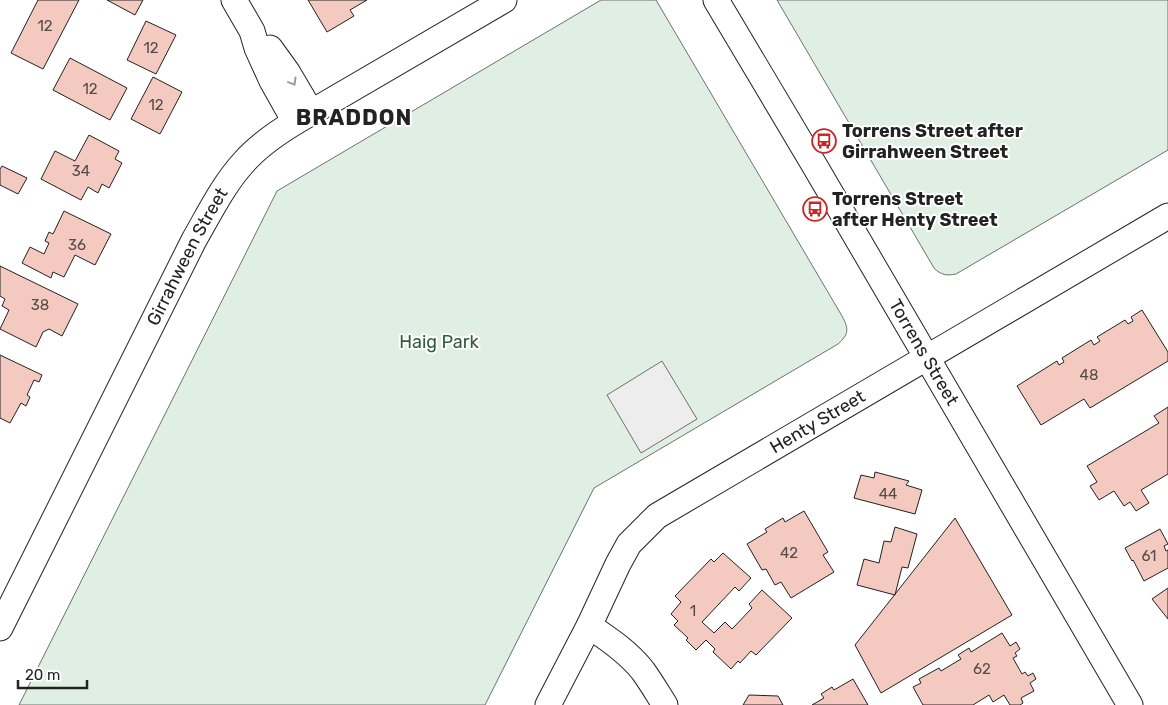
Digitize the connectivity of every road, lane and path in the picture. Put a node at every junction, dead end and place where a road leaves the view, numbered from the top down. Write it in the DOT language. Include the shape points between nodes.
graph roads {
  1 [pos="234,0"];
  2 [pos="504,0"];
  3 [pos="716,0"];
  4 [pos="303,117"];
  5 [pos="1168,216"];
  6 [pos="927,358"];
  7 [pos="589,626"];
  8 [pos="0,628"];
  9 [pos="548,705"];
  10 [pos="665,705"];
  11 [pos="1130,705"];
  1 -- 4 [label="street" via="252,31 266,42 288,73"];
  2 -- 4 [label="street, Girrahween Street"];
  3 -- 6 [label="street, Torrens Street"];
  4 -- 8 [label="street, Girrahween Street" via="257,149 220,195 194,240"];
  5 -- 6 [label="street, Henty Street"];
  6 -- 7 [label="street, Henty Street" via="657,516 629,544"];
  6 -- 11 [label="street, Torrens Street"];
  7 -- 9 [label="street, Henty Street"];
  7 -- 10 [label="street" via="628,654"];
}
